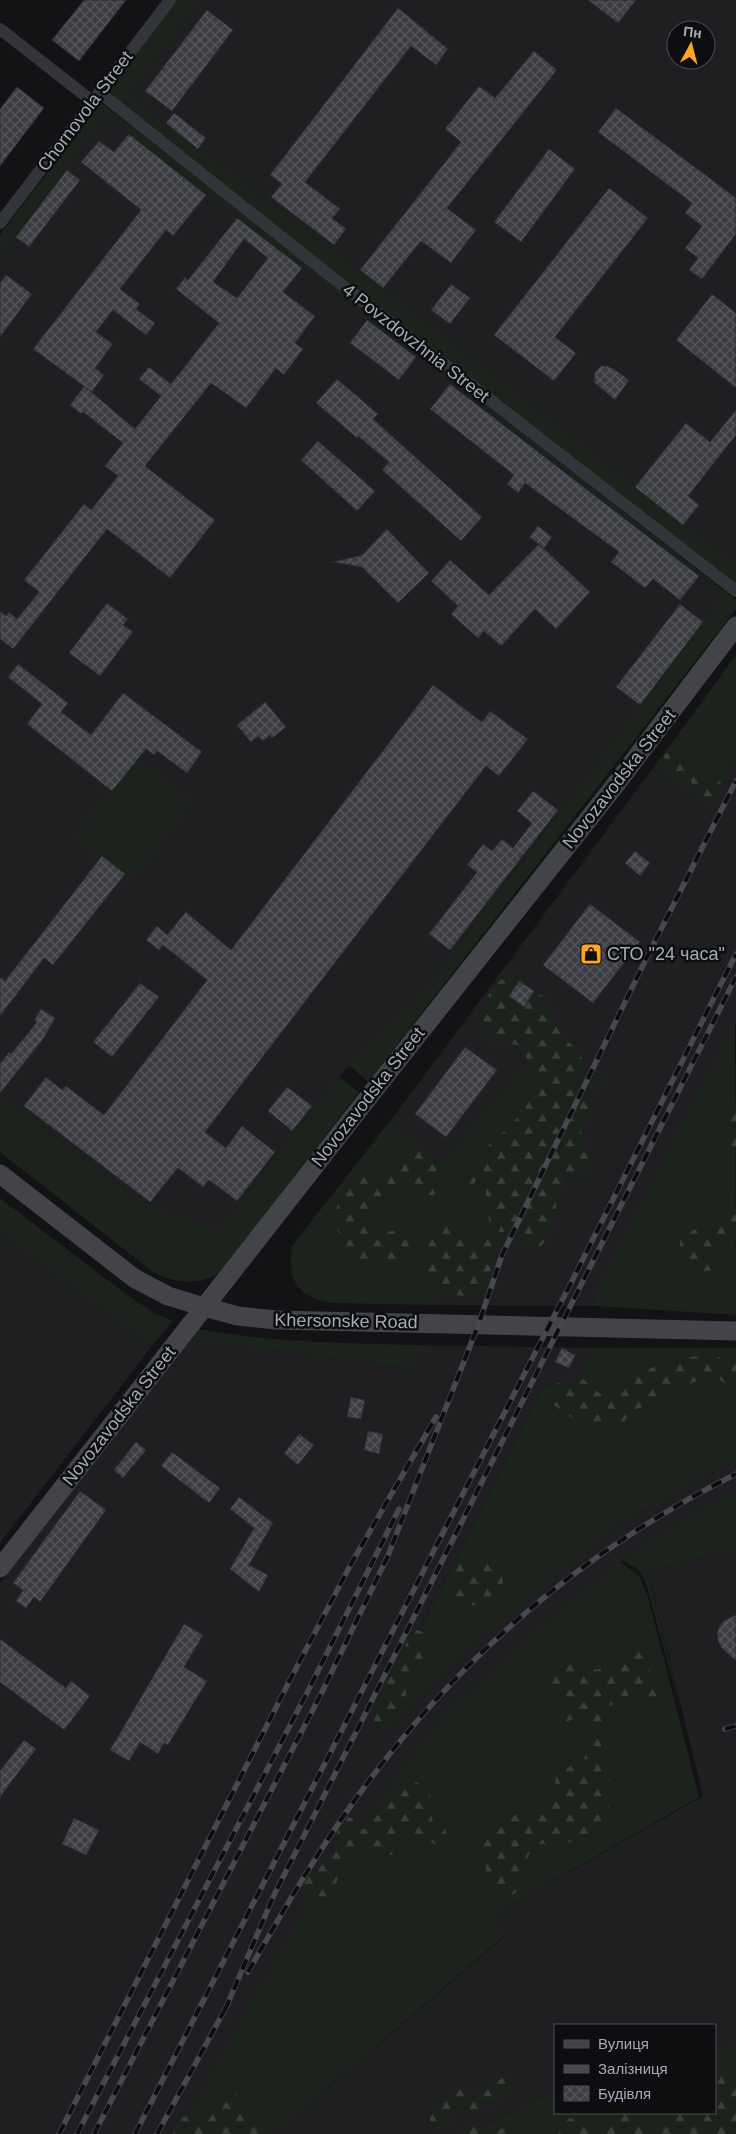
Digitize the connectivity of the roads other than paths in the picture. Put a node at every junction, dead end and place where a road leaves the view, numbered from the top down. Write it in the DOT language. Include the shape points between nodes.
graph roads {
  1 [pos="170,0"];
  2 [pos="0,29"];
  3 [pos="95,97"];
  4 [pos="0,223"];
  5 [pos="736,591"];
  6 [pos="736,626"];
  7 [pos="0,1174"];
  8 [pos="204,1308"];
  9 [pos="736,1331"];
  10 [pos="0,1568"];
  1 -- 3 [label="street, Chornovola Street"];
  2 -- 3 [label="street, 4 Povzdovzhnia Street"];
  3 -- 4 [label="street, Chornovola Street"];
  3 -- 5 [label="street, 4 Povzdovzhnia Street"];
  6 -- 8 [label="street, Novozavodska Street" via="613,788"];
  7 -- 8 [label="street, Khersonske Road" via="134,1278 168,1296"];
  8 -- 9 [label="street, Khersonske Road" via="276,1320"];
  8 -- 10 [label="street, Novozavodska Street"];
}
